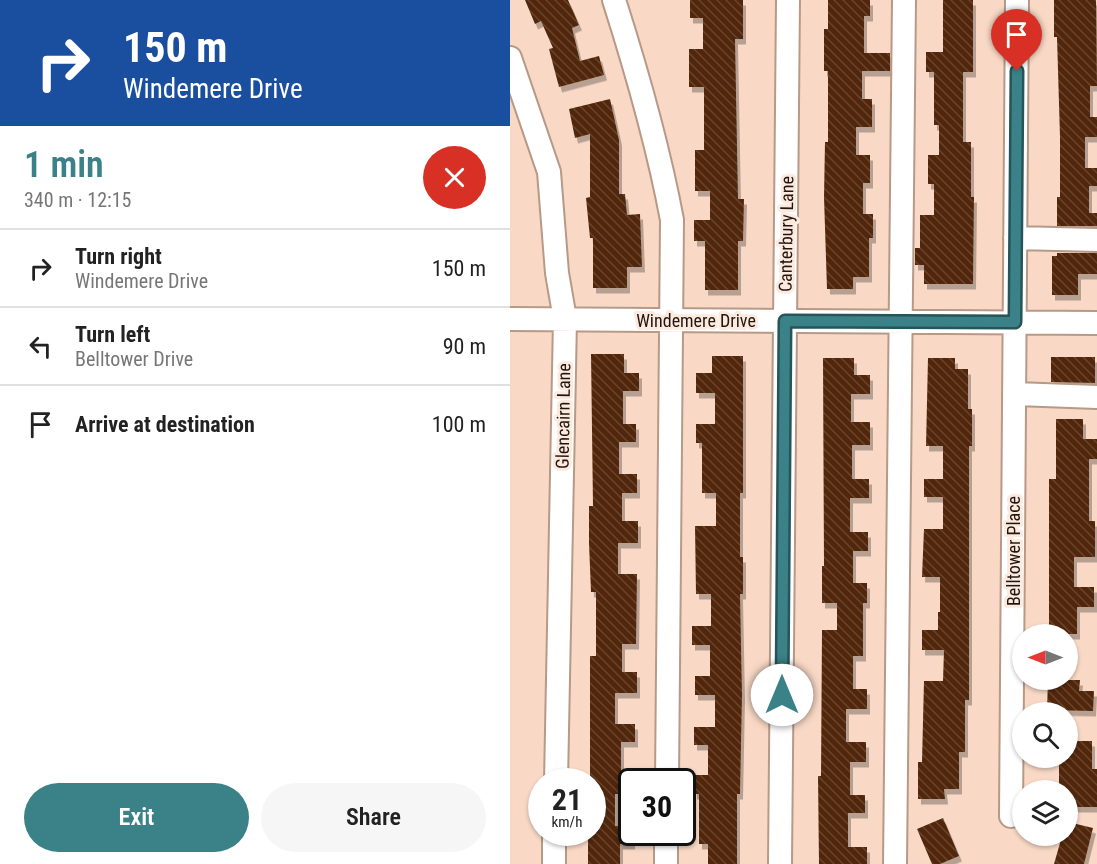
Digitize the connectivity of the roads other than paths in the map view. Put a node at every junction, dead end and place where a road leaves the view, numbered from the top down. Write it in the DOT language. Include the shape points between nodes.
graph roads {
  1 [pos="614,0"];
  2 [pos="788,0"];
  3 [pos="904,0"];
  4 [pos="1017,0"];
  5 [pos="510,58"];
  6 [pos="1015,238"];
  7 [pos="1097,240"];
  8 [pos="510,319"];
  9 [pos="565,319"];
  10 [pos="672,320"];
  11 [pos="785,321"];
  12 [pos="901,322"];
  13 [pos="1015,322"];
  14 [pos="1097,323"];
  15 [pos="1014,394"];
  16 [pos="1097,398"];
  17 [pos="556,768"];
  18 [pos="667,768"];
  19 [pos="1011,816"];
  20 [pos="554,846"];
  21 [pos="666,846"];
  22 [pos="554,864"];
  23 [pos="666,864"];
  24 [pos="780,864"];
  25 [pos="895,864"];
  1 -- 10 [label="street" via="662,165 672,220"];
  2 -- 11 [label="street, Canterbury Lane"];
  3 -- 12 [label="street"];
  4 -- 6 [label="street, Belltower Place"];
  5 -- 9 [label="street, Glencairn Lane" via="549,172"];
  6 -- 7 [label="street"];
  6 -- 13 [label="street, Belltower Place"];
  8 -- 9 [label="street, Windemere Drive"];
  9 -- 10 [label="street, Windemere Drive"];
  9 -- 17 [label="street, Glencairn Lane"];
  10 -- 11 [label="street, Windemere Drive"];
  10 -- 18 [label="street"];
  11 -- 12 [label="street, Windemere Drive"];
  11 -- 24 [label="street, Canterbury Lane"];
  12 -- 13 [label="street, Windemere Drive"];
  12 -- 25 [label="street"];
  13 -- 14 [label="street, Windemere Drive"];
  13 -- 15 [label="street, Belltower Place"];
  15 -- 16 [label="street"];
  15 -- 19 [label="street, Belltower Place"];
  20 -- 22 [label="street"];
  21 -- 23 [label="street"];
}
